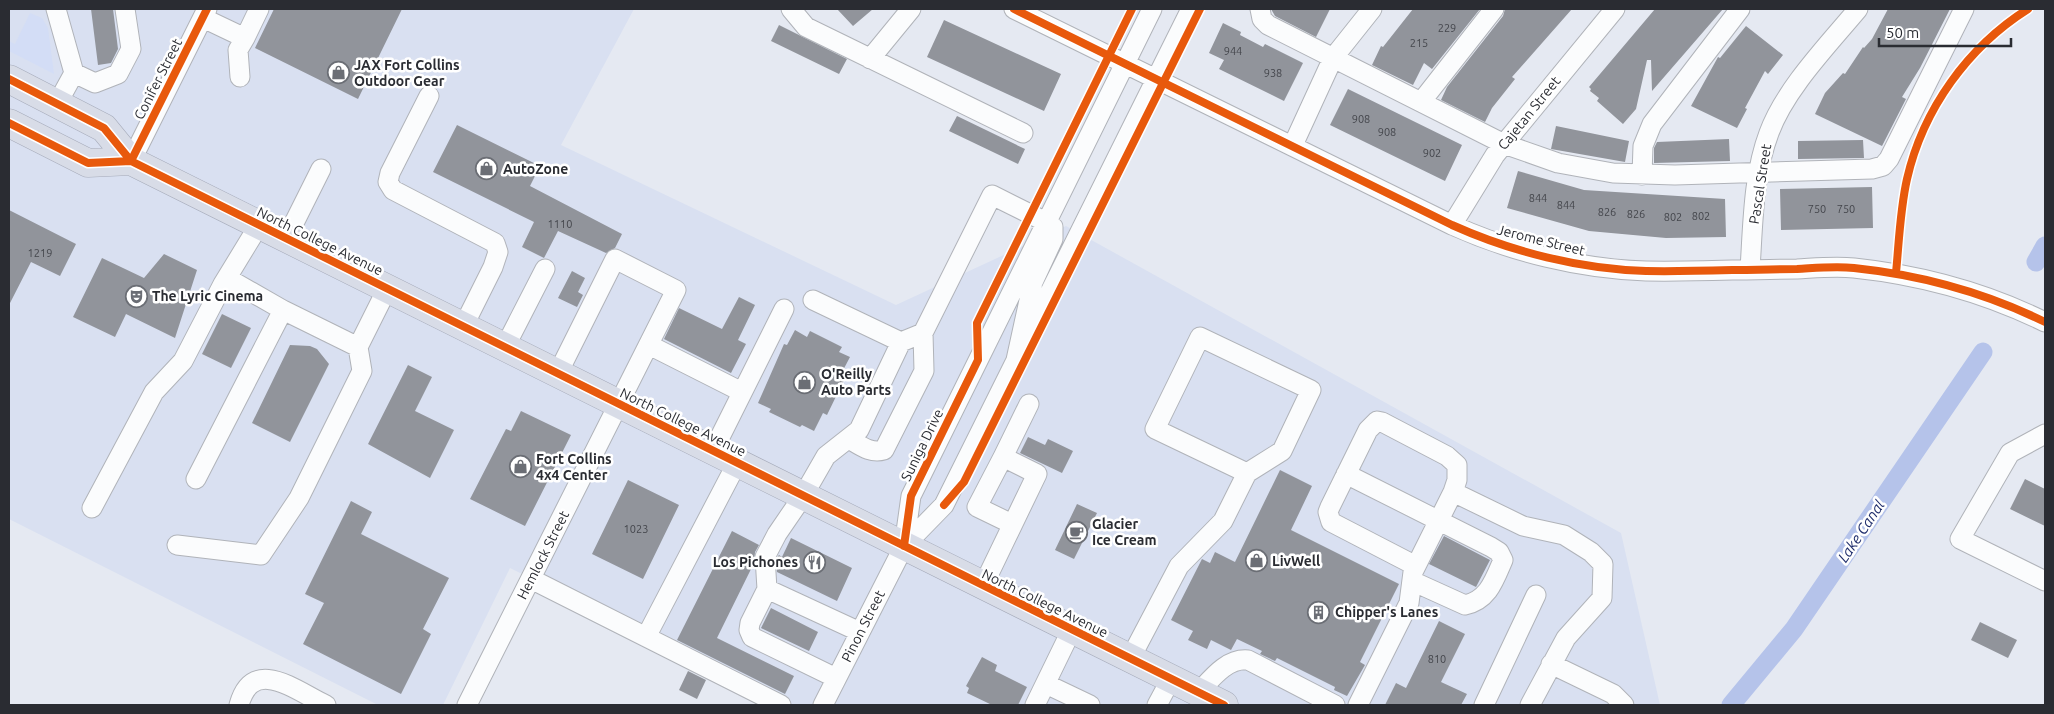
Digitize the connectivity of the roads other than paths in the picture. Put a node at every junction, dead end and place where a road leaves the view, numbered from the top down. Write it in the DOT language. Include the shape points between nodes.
graph roads {
  1 [pos="56,9"];
  2 [pos="125,9"];
  3 [pos="259,9"];
  4 [pos="792,9"];
  5 [pos="911,9"];
  6 [pos="1014,9"];
  7 [pos="1152,9"];
  8 [pos="1191,9"];
  9 [pos="1260,9"];
  10 [pos="1372,9"];
  11 [pos="1494,9"];
  12 [pos="1615,9"];
  13 [pos="1740,9"];
  14 [pos="1858,9"];
  15 [pos="1964,9"];
  16 [pos="205,13"];
  17 [pos="245,38"];
  18 [pos="1334,58"];
  19 [pos="870,59"];
  20 [pos="1125,63"];
  21 [pos="74,73"];
  22 [pos="240,77"];
  23 [pos="1157,78"];
  24 [pos="9,79"];
  25 [pos="429,96"];
  26 [pos="1420,102"];
  27 [pos="58,104"];
  28 [pos="9,123"];
  29 [pos="1023,133"];
  30 [pos="1504,144"];
  31 [pos="1293,145"];
  32 [pos="131,161"];
  33 [pos="321,169"];
  34 [pos="1759,173"];
  35 [pos="1642,175"];
  36 [pos="1046,222"];
  37 [pos="259,225"];
  38 [pos="1452,225"];
  39 [pos="286,238"];
  40 [pos="545,268"];
  41 [pos="1750,269"];
  42 [pos="227,278"];
  43 [pos="387,288"];
  44 [pos="813,300"];
  45 [pos="283,310"];
  46 [pos="784,310"];
  47 [pos="2045,322"];
  48 [pos="464,327"];
  49 [pos="923,333"];
  50 [pos="901,342"];
  51 [pos="649,345"];
  52 [pos="358,347"];
  53 [pos="505,347"];
  54 [pos="1016,360"];
  55 [pos="558,373"];
  56 [pos="742,392"];
  57 [pos="619,404"];
  58 [pos="1029,404"];
  59 [pos="2045,434"];
  60 [pos="850,439"];
  61 [pos="725,457"];
  62 [pos="1002,457"];
  63 [pos="1247,473"];
  64 [pos="1346,474"];
  65 [pos="196,479"];
  66 [pos="1452,492"];
  67 [pos="803,496"];
  68 [pos="92,508"];
  69 [pos="1438,522"];
  70 [pos="1012,524"];
  71 [pos="177,545"];
  72 [pos="904,546"];
  73 [pos="1414,573"];
  74 [pos="531,579"];
  75 [pos="2045,581"];
  76 [pos="983,586"];
  77 [pos="767,589"];
  78 [pos="1536,595"];
  79 [pos="1072,630"];
  80 [pos="860,632"];
  81 [pos="646,637"];
  82 [pos="1130,659"];
  83 [pos="1551,664"];
  84 [pos="836,678"];
  85 [pos="1172,679"];
  86 [pos="1046,684"];
  87 [pos="1198,693"];
  88 [pos="473,703"];
  89 [pos="239,705"];
  90 [pos="326,705"];
  91 [pos="781,705"];
  92 [pos="823,705"];
  93 [pos="1035,705"];
  94 [pos="1090,705"];
  95 [pos="1157,705"];
  96 [pos="1224,705"];
  97 [pos="1334,705"];
  98 [pos="1358,705"];
  99 [pos="1484,705"];
  100 [pos="1530,705"];
  101 [pos="1624,705"];
  1 -- 21 [label="street"];
  2 -- 21 [label="street" via="131,49 118,74 95,83"];
  3 -- 17 [label="street"];
  4 -- 19 [label="street" via="806,27"];
  5 -- 19 [label="street"];
  6 -- 20 [label="street, Jerome Street"];
  7 -- 20 [label="street, Suniga Drive"];
  8 -- 23 [label="street"];
  9 -- 18 [label="street" via="1268,26"];
  10 -- 18 [label="street"];
  11 -- 26 [label="street"];
  12 -- 30 [label="street, Cajetan Street"];
  13 -- 35 [label="street" via="1652,124 1643,146"];
  14 -- 34 [label="street, Pascal Street" via="1798,82 1781,108 1769,133"];
  15 -- 34 [label="street" via="1883,166"];
  16 -- 17 [label="street"];
  16 -- 32 [label="street, Conifer Street"];
  17 -- 22 [label="street" via="238,50"];
  18 -- 26 [label="street"];
  18 -- 31 [label="street"];
  19 -- 29 [label="street"];
  20 -- 23 [label="street, Jerome Street"];
  20 -- 36 [label="street, Suniga Drive"];
  21 -- 27 [label="street"];
  23 -- 31 [label="street, Jerome Street"];
  23 -- 54 [label="street"];
  24 -- 27 [label="highway, North College Avenue"];
  25 -- 48 [label="street" via="388,182 393,190 495,244 498,252 493,267"];
  26 -- 30 [label="street"];
  27 -- 32 [label="highway, North College Avenue" via="104,128"];
  28 -- 32 [label="highway, North College Avenue" via="88,163"];
  30 -- 35 [label="street" via="1577,167 1613,174"];
  30 -- 38 [label="street, Cajetan Street"];
  31 -- 38 [label="street, Jerome Street"];
  32 -- 37 [label="highway, North College Avenue"];
  33 -- 39 [label="street"];
  34 -- 35 [label="street"];
  34 -- 41 [label="street, Pascal Street"];
  36 -- 49 [label="street" via="992,195"];
  36 -- 54 [label="street" via="1052,227 1053,239 1033,282"];
  36 -- 72 [label="street, Suniga Drive" via="910,496"];
  37 -- 39 [label="highway, North College Avenue"];
  37 -- 42 [label="street"];
  38 -- 41 [label="street, Jerome Street" via="1504,246 1605,268 1646,271"];
  39 -- 43 [label="highway, North College Avenue"];
  40 -- 53 [label="street"];
  41 -- 47 [label="street, Jerome Street" via="1852,268 1939,281 1987,296"];
  42 -- 45 [label="street"];
  42 -- 68 [label="street" via="183,361 154,392"];
  43 -- 48 [label="highway, North College Avenue"];
  43 -- 52 [label="street"];
  44 -- 50 [label="street"];
  45 -- 52 [label="street"];
  45 -- 65 [label="street"];
  46 -- 56 [label="street"];
  48 -- 53 [label="highway, North College Avenue"];
  49 -- 50 [label="street"];
  49 -- 60 [label="street" via="924,371 884,450 870,451"];
  50 -- 60 [label="street" via="859,430"];
  51 -- 55 [label="street, Hemlock Street" via="676,290 615,259"];
  51 -- 56 [label="street"];
  51 -- 57 [label="street, Hemlock Street"];
  52 -- 71 [label="street" via="362,371 299,498 261,555"];
  53 -- 55 [label="highway, North College Avenue"];
  54 -- 72 [label="street" via="944,505"];
  55 -- 57 [label="highway, North College Avenue"];
  56 -- 61 [label="street"];
  57 -- 61 [label="highway, North College Avenue"];
  57 -- 74 [label="street, Hemlock Street"];
  58 -- 62 [label="street"];
  59 -- 75 [label="street" via="2010,453 1960,538"];
  60 -- 67 [label="street" via="826,456"];
  61 -- 67 [label="highway, North College Avenue"];
  61 -- 81 [label="street"];
  62 -- 70 [label="street" via="1037,474"];
  62 -- 70 [label="street" via="977,507"];
  63 -- 63 [label="street" via="1282,451 1311,390 1200,337 1155,429"];
  63 -- 82 [label="street" via="1222,521 1179,566"];
  64 -- 66 [label="street" via="1372,424 1382,422 1447,456 1457,465 1457,480"];
  64 -- 69 [label="street"];
  64 -- 73 [label="street" via="1328,512 1331,522"];
  66 -- 69 [label="street"];
  66 -- 83 [label="street" via="1523,526 1564,535 1603,564 1602,598 1566,638"];
  67 -- 72 [label="highway, North College Avenue"];
  67 -- 77 [label="street" via="777,534 766,557"];
  69 -- 73 [label="street"];
  69 -- 73 [label="street" via="1499,552 1503,560 1491,588 1477,602 1464,605"];
  70 -- 76 [label="street"];
  72 -- 76 [label="highway, North College Avenue"];
  72 -- 80 [label="street, Pinon Street"];
  73 -- 98 [label="street" via="1409,604"];
  74 -- 81 [label="street"];
  74 -- 88 [label="street, Hemlock Street"];
  76 -- 79 [label="highway, North College Avenue"];
  77 -- 80 [label="street"];
  77 -- 84 [label="street" via="750,623 752,637"];
  78 -- 99 [label="street"];
  79 -- 82 [label="highway, North College Avenue"];
  79 -- 86 [label="street"];
  80 -- 84 [label="street, Pinon Street"];
  81 -- 91 [label="street"];
  82 -- 85 [label="highway, North College Avenue"];
  83 -- 100 [label="street"];
  83 -- 101 [label="street" via="1613,694"];
  84 -- 92 [label="street, Pinon Street"];
  85 -- 87 [label="highway, North College Avenue"];
  85 -- 95 [label="street"];
  86 -- 93 [label="street"];
  86 -- 94 [label="street"];
  87 -- 96 [label="highway, North College Avenue"];
  87 -- 97 [label="street" via="1221,669 1240,659 1248,660"];
  89 -- 90 [label="street" via="244,691 255,680 268,678"];
}
